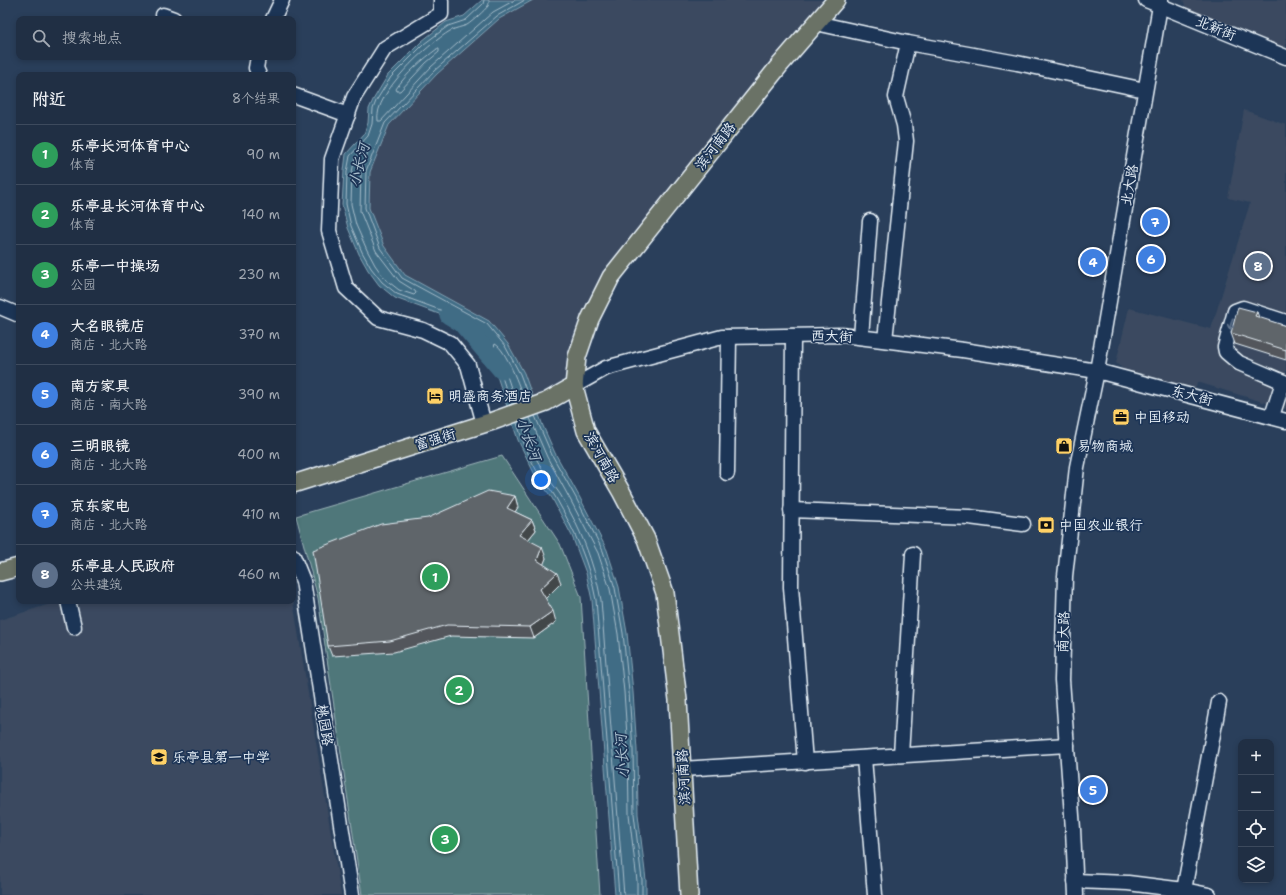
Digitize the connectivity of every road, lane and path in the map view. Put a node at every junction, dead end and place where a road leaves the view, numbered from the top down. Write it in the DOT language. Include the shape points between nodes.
graph roads {
  1 [pos="282,0"];
  2 [pos="441,0"];
  3 [pos="836,0"];
  4 [pos="1146,0"];
  5 [pos="1160,3"];
  6 [pos="274,16"];
  7 [pos="816,23"];
  8 [pos="908,43"];
  9 [pos="1286,57"];
  10 [pos="257,60"];
  11 [pos="258,72"];
  12 [pos="1145,90"];
  13 [pos="296,95"];
  14 [pos="348,115"];
  15 [pos="870,221"];
  16 [pos="0,307"];
  17 [pos="16,313"];
  18 [pos="1286,322"];
  19 [pos="793,336"];
  20 [pos="729,337"];
  21 [pos="861,337"];
  22 [pos="885,340"];
  23 [pos="1097,371"];
  24 [pos="1284,382"];
  25 [pos="574,386"];
  26 [pos="1272,416"];
  27 [pos="1286,421"];
  28 [pos="489,423"];
  29 [pos="727,473"];
  30 [pos="296,483"];
  31 [pos="791,510"];
  32 [pos="1023,524"];
  33 [pos="913,554"];
  34 [pos="296,564"];
  35 [pos="16,568"];
  36 [pos="0,572"];
  37 [pos="69,604"];
  38 [pos="74,627"];
  39 [pos="1219,702"];
  40 [pos="1067,745"];
  41 [pos="901,755"];
  42 [pos="864,758"];
  43 [pos="805,762"];
  44 [pos="682,770"];
  45 [pos="1076,888"];
  46 [pos="1184,890"];
  47 [pos="1203,894"];
  48 [pos="352,895"];
  49 [pos="689,895"];
  50 [pos="875,895"];
  1 -- 6 [label="street"];
  2 -- 14 [label="street" via="441,14 385,48 354,97"];
  3 -- 7 [label="main road, 滨河南路"];
  4 -- 5 [label="street, 北新街"];
  5 -- 9 [label="street, 北新街"];
  5 -- 12 [label="street, 北大路"];
  7 -- 8 [label="street"];
  7 -- 25 [label="main road, 滨河南路" via="611,277 590,319 577,356"];
  8 -- 12 [label="street"];
  8 -- 22 [label="street" via="896,97 906,141"];
  10 -- 11 [label="street"];
  12 -- 23 [label="street, 北大路"];
  13 -- 14 [label="street"];
  14 -- 28 [label="street" via="332,159 329,231 346,288 378,318 423,330 450,343 468,365"];
  15 -- 21 [label="street"];
  16 -- 17 [label="street"];
  18 -- 24 [label="street, one-way" via="1243,308 1235,311 1225,348 1226,352 1240,363"];
  19 -- 20 [label="street, 西大街"];
  19 -- 21 [label="street, 西大街"];
  19 -- 31 [label="street"];
  20 -- 25 [label="street, 西大街" via="606,368"];
  20 -- 29 [label="street"];
  21 -- 22 [label="street, 西大街"];
  22 -- 23 [label="street, 西大街"];
  23 -- 26 [label="street, 东大街"];
  23 -- 40 [label="street, 南大路" via="1077,466 1065,576 1062,680"];
  24 -- 26 [label="street"];
  25 -- 28 [label="main road, 富强街" via="546,402"];
  25 -- 44 [label="main road, 滨河南路" via="586,431 646,539 665,593 678,700"];
  26 -- 27 [label="street, 东大街"];
  28 -- 30 [label="main road, 富强街"];
  31 -- 32 [label="street" via="969,517"];
  31 -- 43 [label="street" via="790,587"];
  33 -- 41 [label="street"];
  34 -- 48 [label="street, 桃园路" via="303,581"];
  35 -- 36 [label="main road"];
  37 -- 38 [label="street"];
  39 -- 46 [label="street"];
  40 -- 41 [label="street"];
  40 -- 45 [label="street, 南大路"];
  41 -- 42 [label="street"];
  42 -- 43 [label="street"];
  42 -- 50 [label="street"];
  43 -- 44 [label="street"];
  44 -- 49 [label="main road, 滨河南路"];
  45 -- 46 [label="street" via="1128,883"];
  46 -- 47 [label="street"];
}
